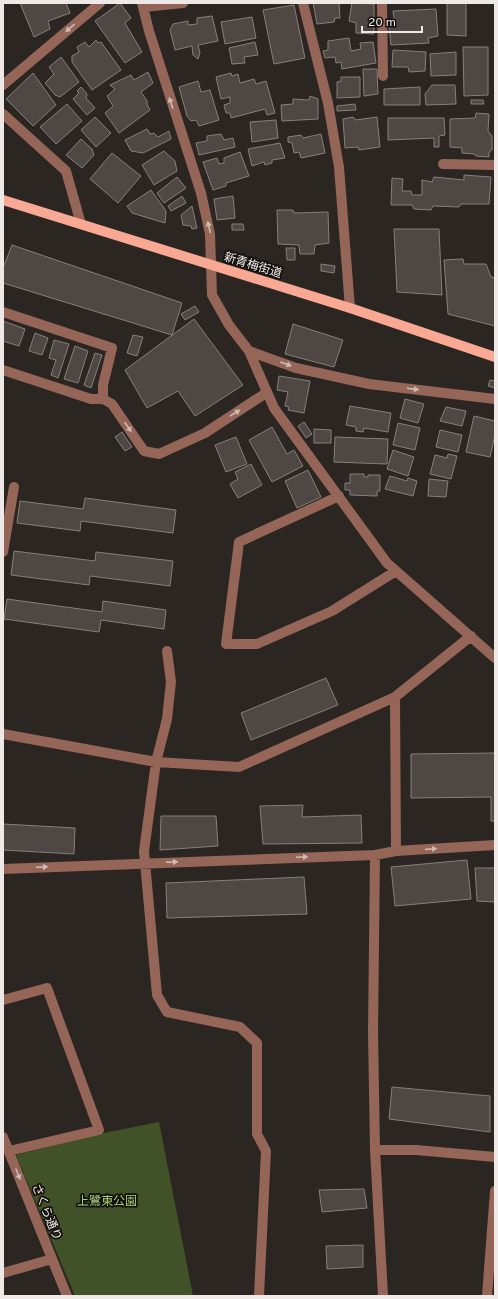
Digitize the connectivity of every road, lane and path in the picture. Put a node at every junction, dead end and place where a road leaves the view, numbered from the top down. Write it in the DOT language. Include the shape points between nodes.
graph roads {
  1 [pos="100,3"];
  2 [pos="183,3"];
  3 [pos="303,3"];
  4 [pos="382,3"];
  5 [pos="143,5"];
  6 [pos="383,76"];
  7 [pos="3,86"];
  8 [pos="3,114"];
  9 [pos="443,164"];
  10 [pos="495,165"];
  11 [pos="4,202"];
  12 [pos="81,224"];
  13 [pos="211,266"];
  14 [pos="350,308"];
  15 [pos="3,312"];
  16 [pos="249,351"];
  17 [pos="495,357"];
  18 [pos="3,370"];
  19 [pos="266,393"];
  20 [pos="103,398"];
  21 [pos="495,399"];
  22 [pos="14,487"];
  23 [pos="339,496"];
  24 [pos="3,552"];
  25 [pos="396,571"];
  26 [pos="471,636"];
  27 [pos="167,651"];
  28 [pos="495,658"];
  29 [pos="395,697"];
  30 [pos="3,734"];
  31 [pos="156,762"];
  32 [pos="495,845"];
  33 [pos="396,851"];
  34 [pos="375,855"];
  35 [pos="145,863"];
  36 [pos="3,869"];
  37 [pos="3,1000"];
  38 [pos="3,1137"];
  39 [pos="375,1150"];
  40 [pos="9,1151"];
  41 [pos="495,1157"];
  42 [pos="495,1191"];
  43 [pos="52,1259"];
  44 [pos="3,1273"];
  45 [pos="67,1296"];
  46 [pos="259,1296"];
  47 [pos="383,1296"];
  48 [pos="487,1296"];
  1 -- 7 [label="street, one-way"];
  2 -- 5 [label="street"];
  3 -- 14 [label="street" via="328,102 339,167"];
  4 -- 6 [label="street"];
  13 -- 5 [label="street, one-way" via="210,234 201,194"];
  8 -- 12 [label="street" via="66,171"];
  9 -- 10 [label="street"];
  11 -- 12 [label="main road, 新青梅街道"];
  12 -- 13 [label="main road, 新青梅街道"];
  13 -- 14 [label="main road, 新青梅街道"];
  13 -- 16 [label="street" via="212,295 229,325"];
  14 -- 17 [label="main road, 新青梅街道"];
  15 -- 20 [label="street" via="112,348 103,385"];
  16 -- 19 [label="street"];
  16 -- 21 [label="street, one-way" via="296,368 370,384"];
  18 -- 20 [label="street" via="91,399"];
  20 -- 19 [label="street, one-way" via="112,404 144,451 158,454 205,433"];
  19 -- 23 [label="street" via="274,408"];
  22 -- 24 [label="street"];
  23 -- 25 [label="street" via="387,563"];
  23 -- 25 [label="street" via="239,542 226,644 257,644 332,611"];
  25 -- 26 [label="street"];
  26 -- 28 [label="street"];
  26 -- 29 [label="street"];
  27 -- 31 [label="street" via="171,682 167,719"];
  29 -- 31 [label="street" via="239,768"];
  29 -- 33 [label="street"];
  30 -- 31 [label="street"];
  31 -- 35 [label="street" via="144,851"];
  33 -- 32 [label="street, one-way"];
  33 -- 34 [label="street"];
  35 -- 34 [label="street, one-way"];
  34 -- 39 [label="street"];
  36 -- 35 [label="street, one-way"];
  35 -- 46 [label="street" via="158,995 167,1012 240,1027 257,1043 257,1134 266,1151"];
  37 -- 40 [label="street" via="47,988 100,1130"];
  38 -- 40 [label="street, さくら通り"];
  39 -- 41 [label="street" via="416,1150"];
  39 -- 47 [label="street"];
  40 -- 43 [label="street, さくら通り, one-way"];
  42 -- 48 [label="street"];
  43 -- 44 [label="street"];
  43 -- 45 [label="street, さくら通り"];
}
